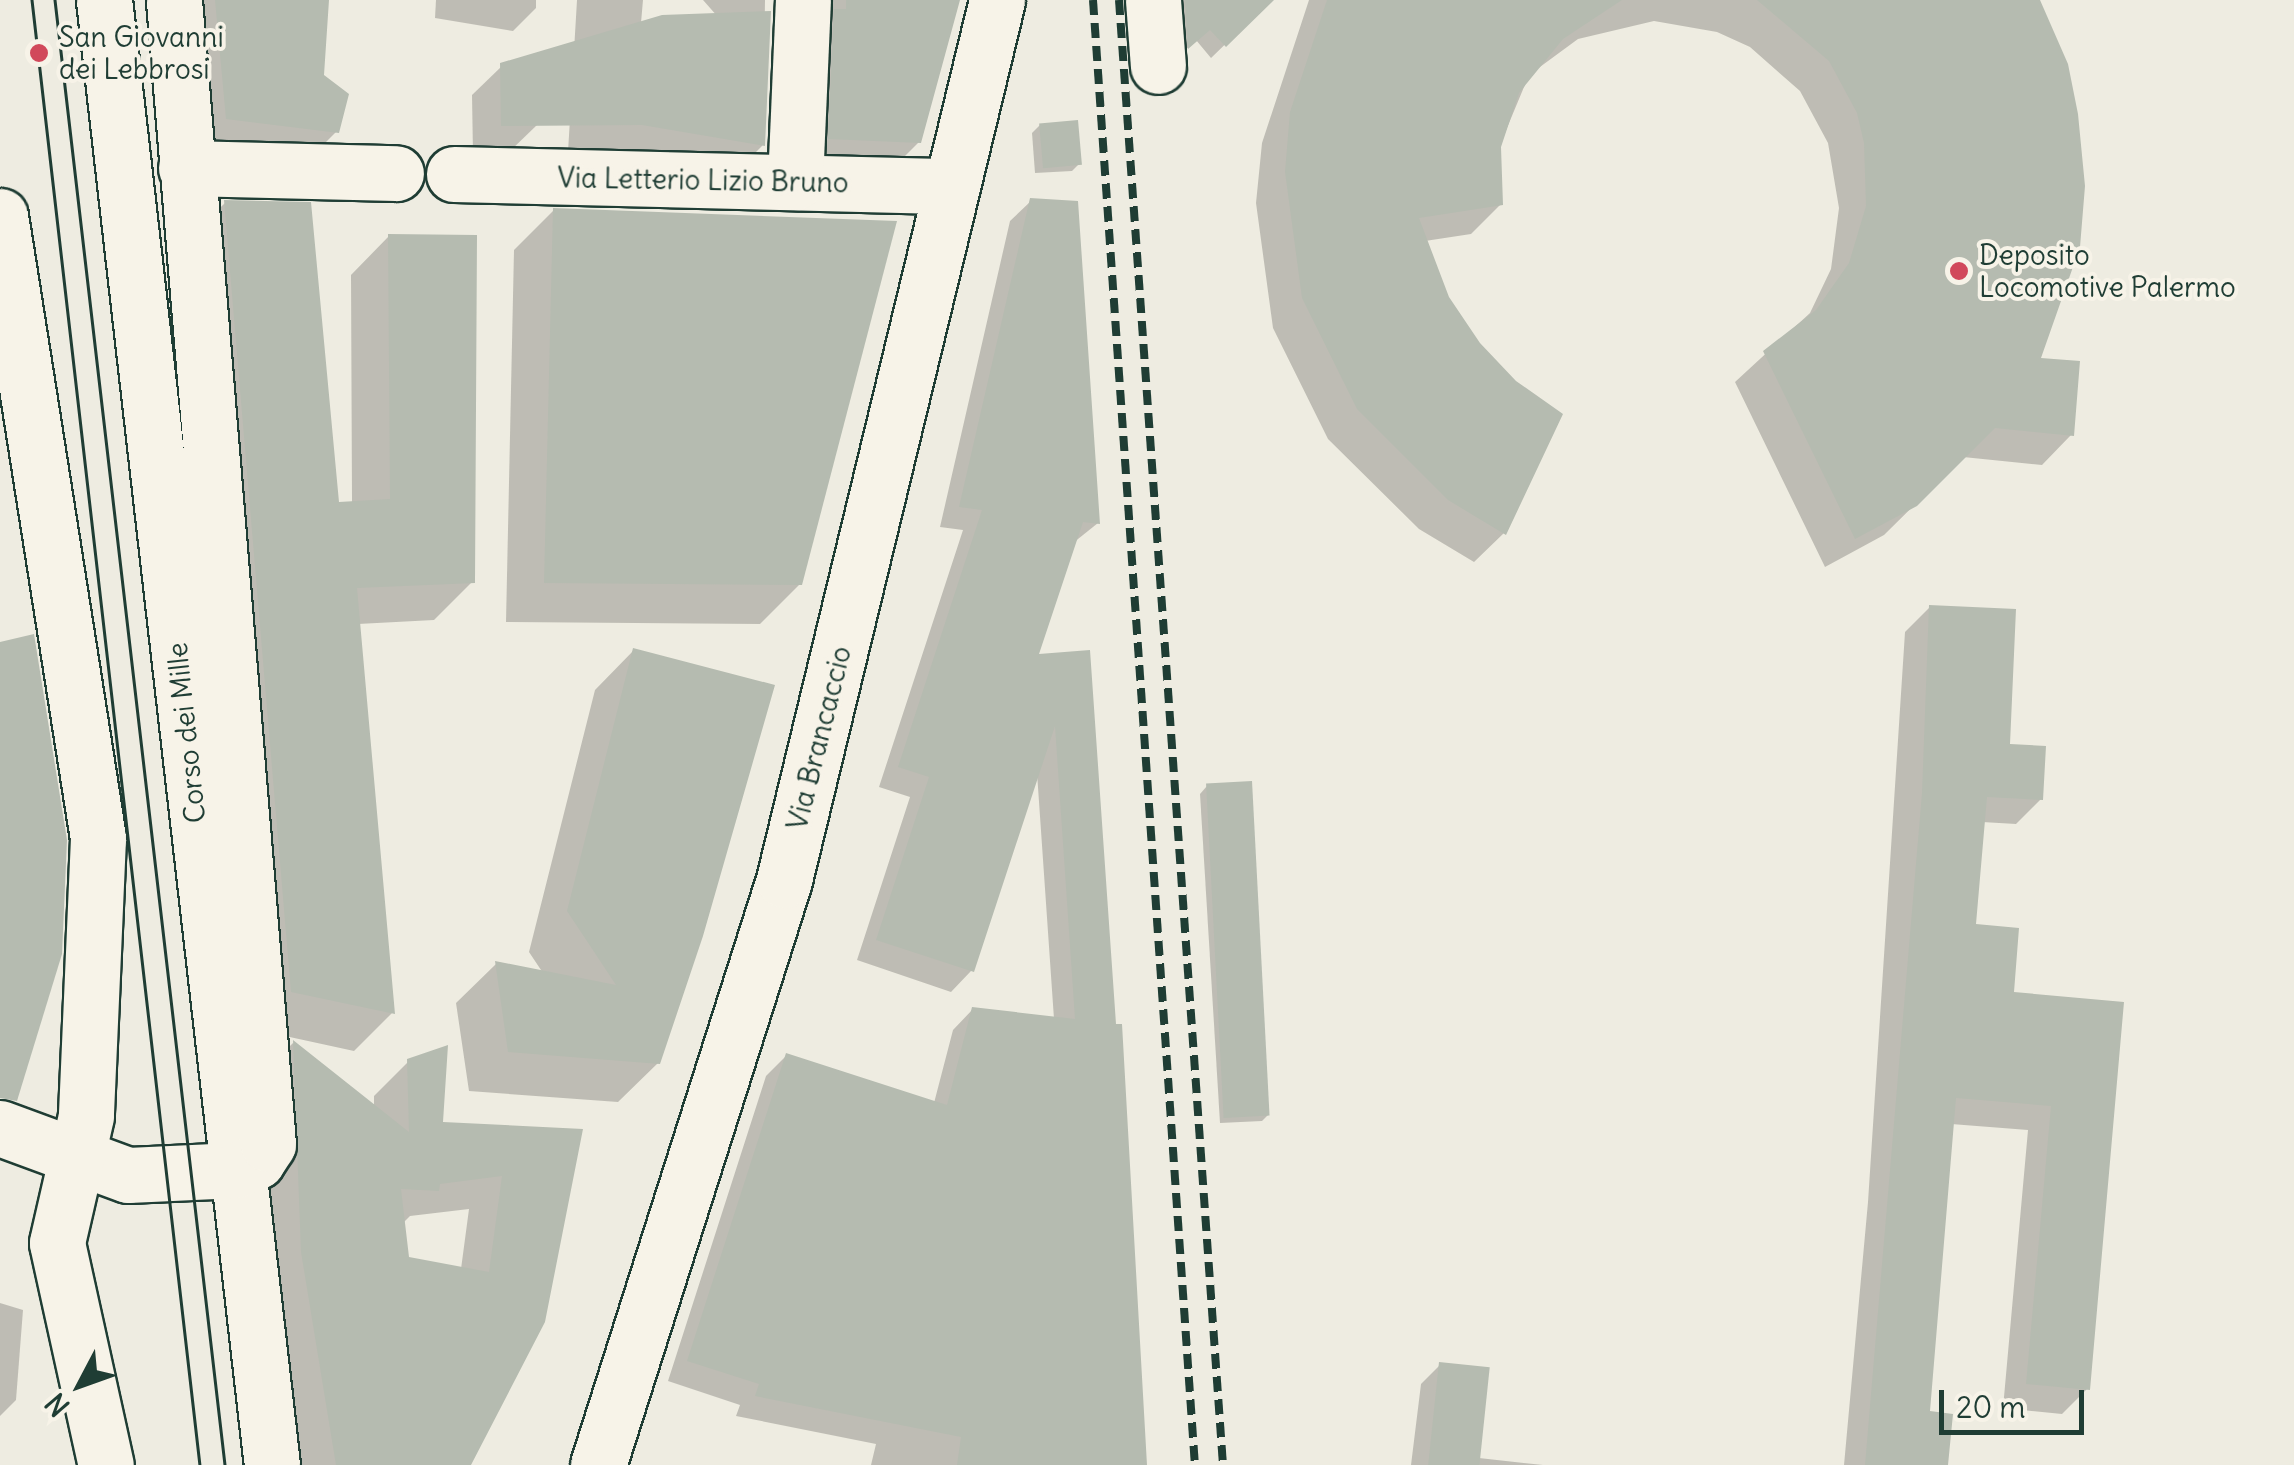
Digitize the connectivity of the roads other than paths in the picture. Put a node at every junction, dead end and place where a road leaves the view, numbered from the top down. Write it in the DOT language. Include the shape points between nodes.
graph roads {
  1 [pos="104,0"];
  2 [pos="174,0"];
  3 [pos="803,0"];
  4 [pos="997,0"];
  5 [pos="1153,0"];
  6 [pos="1158,66"];
  7 [pos="186,168"];
  8 [pos="396,173"];
  9 [pos="454,174"];
  10 [pos="795,182"];
  11 [pos="952,186"];
  12 [pos="0,216"];
  13 [pos="0,1128"];
  14 [pos="78,1162"];
  15 [pos="236,1170"];
  16 [pos="106,1465"];
  17 [pos="272,1465"];
  18 [pos="598,1465"];
  1 -- 15 [label="street, Corso dei Mille"];
  2 -- 7 [label="street"];
  3 -- 10 [label="street"];
  4 -- 11 [label="street, Via Brancaccio"];
  5 -- 6 [label="street"];
  7 -- 8 [label="street"];
  7 -- 15 [label="street" via="269,1126 257,1161"];
  9 -- 10 [label="street, Via Letterio Lizio Bruno"];
  10 -- 11 [label="street, Via Letterio Lizio Bruno"];
  11 -- 18 [label="street, Via Brancaccio" via="784,880"];
  12 -- 14 [label="street" via="98,838 92,1036"];
  13 -- 14 [label="street"];
  14 -- 15 [label="street" via="128,1175"];
  14 -- 16 [label="street" via="57,1243"];
  15 -- 17 [label="street, Corso dei Mille"];
}
